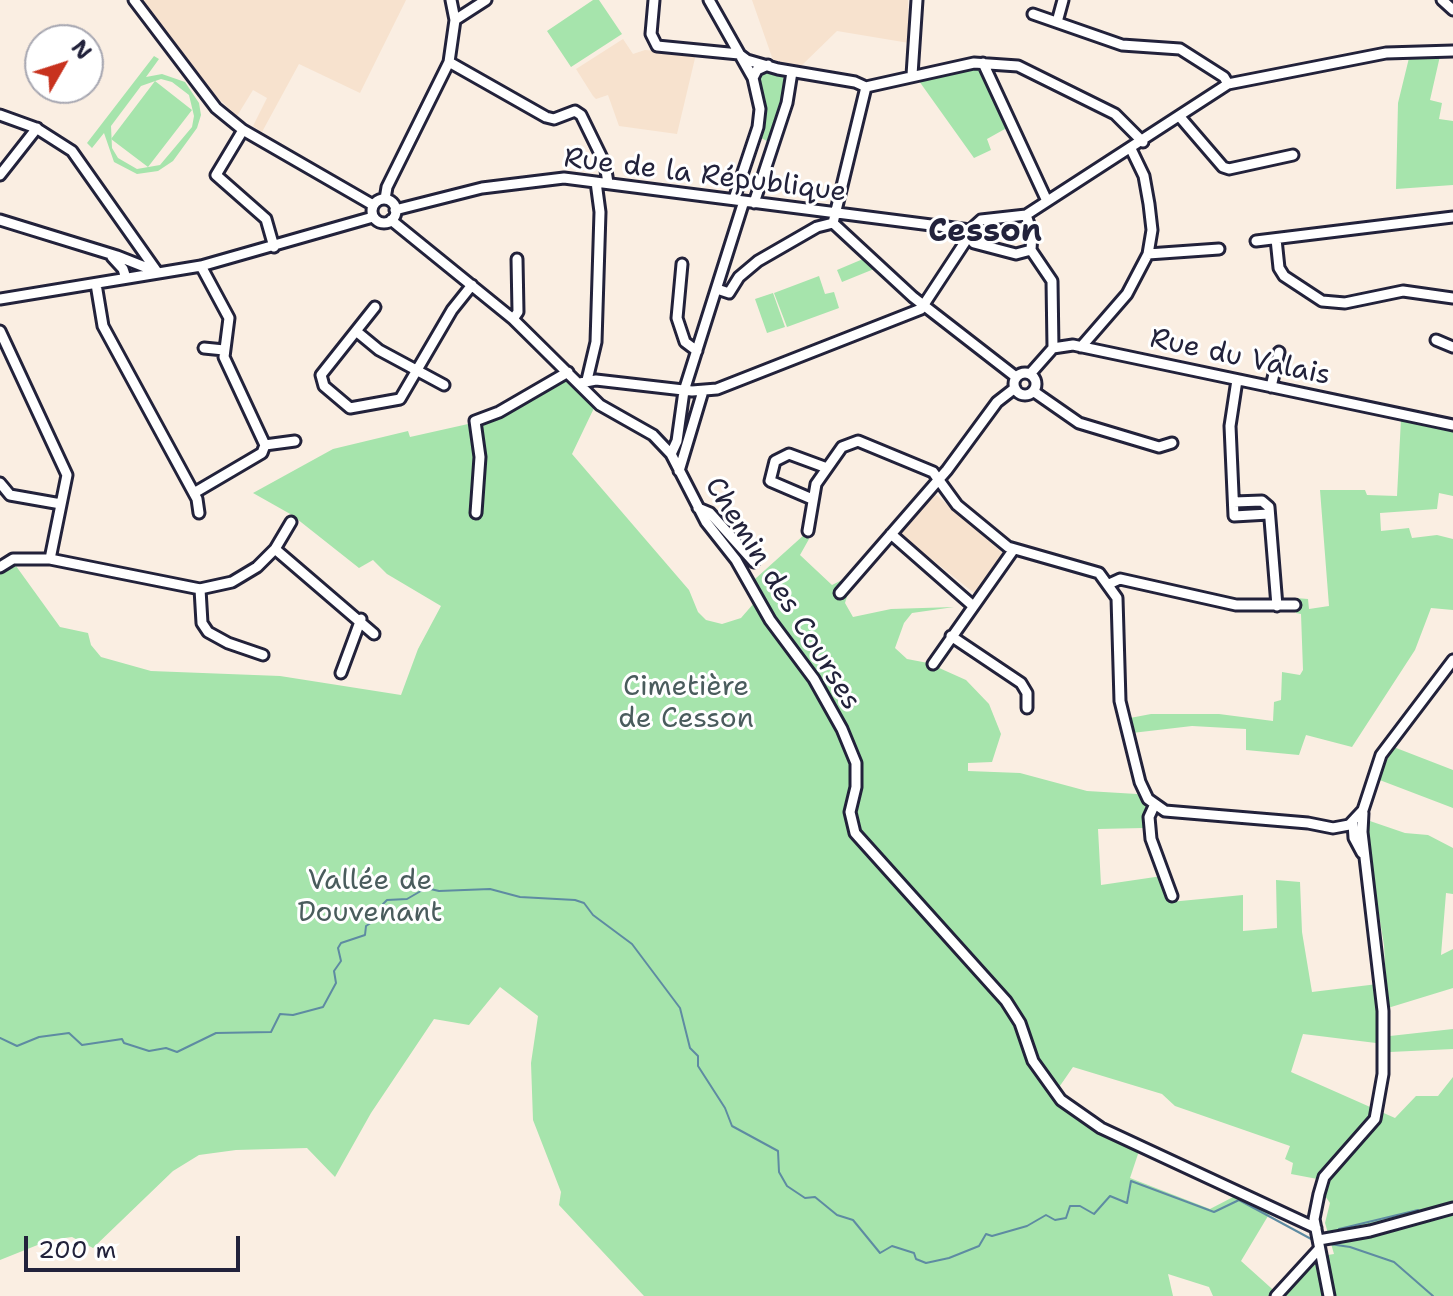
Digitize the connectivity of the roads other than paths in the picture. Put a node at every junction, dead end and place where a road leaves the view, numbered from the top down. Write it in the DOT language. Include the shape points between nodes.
graph roads {
  1 [pos="134,0"];
  2 [pos="451,0"];
  3 [pos="486,0"];
  4 [pos="654,0"];
  5 [pos="709,0"];
  6 [pos="917,0"];
  7 [pos="1063,0"];
  8 [pos="1442,0"];
  9 [pos="1453,10"];
  10 [pos="1033,14"];
  11 [pos="455,20"];
  12 [pos="1057,22"];
  13 [pos="1453,51"];
  14 [pos="739,54"];
  15 [pos="449,62"];
  16 [pos="983,63"];
  17 [pos="768,65"];
  18 [pos="792,72"];
  19 [pos="912,75"];
  20 [pos="753,78"];
  21 [pos="1228,84"];
  22 [pos="866,87"];
  23 [pos="0,115"];
  24 [pos="1180,117"];
  25 [pos="37,128"];
  26 [pos="243,130"];
  27 [pos="755,140"];
  28 [pos="1143,142"];
  29 [pos="772,146"];
  30 [pos="1131,149"];
  31 [pos="1293,155"];
  32 [pos="0,175"];
  33 [pos="596,182"];
  34 [pos="608,183"];
  35 [pos="385,199"];
  36 [pos="744,201"];
  37 [pos="1047,201"];
  38 [pos="373,205"];
  39 [pos="395,210"];
  40 [pos="1026,215"];
  41 [pos="373,217"];
  42 [pos="1453,217"];
  43 [pos="834,219"];
  44 [pos="0,220"];
  45 [pos="391,220"];
  46 [pos="966,234"];
  47 [pos="133,237"];
  48 [pos="1276,239"];
  49 [pos="1256,241"];
  50 [pos="274,247"];
  51 [pos="1219,249"];
  52 [pos="1031,250"];
  53 [pos="1148,254"];
  54 [pos="112,257"];
  55 [pos="517,259"];
  56 [pos="133,262"];
  57 [pos="682,264"];
  58 [pos="201,266"];
  59 [pos="158,273"];
  60 [pos="137,276"];
  61 [pos="126,278"];
  62 [pos="96,284"];
  63 [pos="472,285"];
  64 [pos="717,289"];
  65 [pos="1453,298"];
  66 [pos="0,299"];
  67 [pos="375,307"];
  68 [pos="925,307"];
  69 [pos="513,319"];
  70 [pos="356,331"];
  71 [pos="1,338"];
  72 [pos="1436,340"];
  73 [pos="1081,347"];
  74 [pos="1453,347"];
  75 [pos="204,348"];
  76 [pos="1053,348"];
  77 [pos="224,350"];
  78 [pos="697,351"];
  79 [pos="1279,352"];
  80 [pos="417,372"];
  81 [pos="568,372"];
  82 [pos="1030,374"];
  83 [pos="1016,377"];
  84 [pos="1237,380"];
  85 [pos="584,381"];
  86 [pos="444,385"];
  87 [pos="1271,387"];
  88 [pos="1015,388"];
  89 [pos="684,391"];
  90 [pos="703,391"];
  91 [pos="1033,391"];
  92 [pos="1453,425"];
  93 [pos="295,441"];
  94 [pos="1172,443"];
  95 [pos="265,445"];
  96 [pos="671,454"];
  97 [pos="827,468"];
  98 [pos="679,471"];
  99 [pos="940,478"];
  100 [pos="0,483"];
  101 [pos="194,493"];
  102 [pos="812,499"];
  103 [pos="1234,502"];
  104 [pos="61,504"];
  105 [pos="698,508"];
  106 [pos="199,513"];
  107 [pos="476,513"];
  108 [pos="1269,514"];
  109 [pos="291,522"];
  110 [pos="808,531"];
  111 [pos="891,534"];
  112 [pos="275,549"];
  113 [pos="1014,549"];
  114 [pos="50,559"];
  115 [pos="754,562"];
  116 [pos="0,567"];
  117 [pos="1109,584"];
  118 [pos="200,589"];
  119 [pos="840,593"];
  120 [pos="972,605"];
  121 [pos="1295,605"];
  122 [pos="1277,606"];
  123 [pos="361,619"];
  124 [pos="374,634"];
  125 [pos="951,636"];
  126 [pos="263,655"];
  127 [pos="1453,660"];
  128 [pos="933,664"];
  129 [pos="341,673"];
  130 [pos="1027,708"];
  131 [pos="1154,806"];
  132 [pos="1363,810"];
  133 [pos="1353,823"];
  134 [pos="1333,828"];
  135 [pos="1358,835"];
  136 [pos="1172,896"];
  137 [pos="1453,1208"];
  138 [pos="1316,1228"];
  139 [pos="1319,1244"];
  140 [pos="1276,1296"];
  141 [pos="1329,1296"];
  1 -- 26 [label="street" via="216,108"];
  2 -- 11 [label="street"];
  3 -- 11 [label="street"];
  4 -- 14 [label="street" via="651,34 657,46"];
  5 -- 14 [label="street"];
  6 -- 19 [label="street"];
  7 -- 12 [label="street"];
  8 -- 9 [label="street"];
  10 -- 12 [label="street"];
  11 -- 15 [label="street"];
  12 -- 21 [label="street" via="1122,45 1180,49"];
  13 -- 21 [label="street" via="1386,53"];
  14 -- 17 [label="street"];
  14 -- 20 [label="street"];
  15 -- 34 [label="street" via="546,117 575,111 581,115 605,164"];
  15 -- 35 [label="street"];
  16 -- 19 [label="street"];
  16 -- 28 [label="street" via="1018,66 1115,114"];
  16 -- 37 [label="street"];
  17 -- 18 [label="street"];
  17 -- 20 [label="street"];
  18 -- 22 [label="street"];
  18 -- 29 [label="street"];
  19 -- 22 [label="street"];
  20 -- 27 [label="street" via="760,109"];
  21 -- 24 [label="street, Rue de la République"];
  22 -- 43 [label="street"];
  23 -- 25 [label="street"];
  24 -- 28 [label="street, Rue de la République"];
  24 -- 31 [label="street" via="1223,167"];
  25 -- 32 [label="street"];
  25 -- 47 [label="street" via="72,151"];
  26 -- 38 [label="street"];
  26 -- 50 [label="street" via="216,175 266,219"];
  27 -- 29 [label="street"];
  27 -- 36 [label="street"];
  28 -- 30 [label="street, Rue de la République"];
  29 -- 36 [label="street"];
  30 -- 37 [label="street, Rue de la République"];
  30 -- 53 [label="street" via="1149,204"];
  33 -- 34 [label="street, Rue de la République"];
  33 -- 39 [label="street, Rue de la République" via="539,179"];
  33 -- 85 [label="street" via="596,342"];
  34 -- 36 [label="street, Rue de la République"];
  35 -- 38 [label="street"];
  35 -- 39 [label="street"];
  36 -- 43 [label="street, Rue de la République"];
  36 -- 64 [label="street"];
  37 -- 40 [label="street, Rue de la République"];
  38 -- 41 [label="street"];
  39 -- 45 [label="street"];
  40 -- 46 [label="street, Rue de la République" via="981,220"];
  40 -- 52 [label="street"];
  41 -- 45 [label="street"];
  41 -- 50 [label="street"];
  42 -- 48 [label="street"];
  43 -- 46 [label="street, Rue de la République"];
  43 -- 64 [label="street" via="758,261 729,293"];
  43 -- 68 [label="street"];
  44 -- 54 [label="street"];
  45 -- 63 [label="street, Chemin des Courses"];
  46 -- 52 [label="street, Rue de la République" via="1016,254"];
  46 -- 68 [label="street"];
  47 -- 56 [label="street"];
  47 -- 59 [label="street"];
  48 -- 49 [label="street"];
  48 -- 65 [label="street" via="1284,276 1322,301 1345,303 1403,291"];
  50 -- 58 [label="street"];
  51 -- 53 [label="street"];
  52 -- 76 [label="street" via="1052,281"];
  53 -- 73 [label="street" via="1127,294"];
  54 -- 56 [label="street"];
  54 -- 61 [label="street"];
  55 -- 69 [label="street" via="518,312"];
  56 -- 59 [label="street"];
  56 -- 60 [label="street"];
  57 -- 78 [label="street" via="677,318 685,342"];
  58 -- 59 [label="street"];
  58 -- 77 [label="street" via="229,318"];
  59 -- 60 [label="street"];
  60 -- 61 [label="street"];
  61 -- 62 [label="street"];
  62 -- 66 [label="street"];
  62 -- 101 [label="street" via="103,326"];
  63 -- 69 [label="street, Chemin des Courses"];
  63 -- 80 [label="street"];
  64 -- 78 [label="street"];
  67 -- 70 [label="street"];
  68 -- 83 [label="street"];
  68 -- 90 [label="street"];
  69 -- 81 [label="street, Chemin des Courses"];
  70 -- 80 [label="street"];
  70 -- 80 [label="street" via="321,375 324,386 350,408 400,399"];
  71 -- 104 [label="street" via="67,475"];
  72 -- 74 [label="street"];
  73 -- 76 [label="street, Rue du Valais"];
  73 -- 84 [label="street, Rue du Valais"];
  75 -- 77 [label="street"];
  76 -- 82 [label="street"];
  77 -- 95 [label="street"];
  78 -- 89 [label="street"];
  79 -- 87 [label="street"];
  80 -- 86 [label="street"];
  81 -- 85 [label="street, Chemin des Courses"];
  81 -- 107 [label="street" via="475,421 480,457"];
  82 -- 83 [label="street"];
  82 -- 91 [label="street"];
  83 -- 88 [label="street"];
  84 -- 87 [label="street, Rue du Valais"];
  84 -- 103 [label="street" via="1230,426"];
  85 -- 89 [label="street"];
  85 -- 96 [label="street, Chemin des Courses" via="600,405 653,435"];
  87 -- 92 [label="street, Rue du Valais"];
  88 -- 91 [label="street" via="1023,394"];
  88 -- 99 [label="street" via="997,402"];
  89 -- 90 [label="street"];
  89 -- 96 [label="street"];
  90 -- 98 [label="street"];
  91 -- 94 [label="street" via="1079,423 1159,447"];
  93 -- 95 [label="street"];
  95 -- 101 [label="street" via="262,453"];
  96 -- 98 [label="street, Chemin des Courses"];
  97 -- 99 [label="street" via="842,447 858,441"];
  97 -- 102 [label="street"];
  97 -- 102 [label="street" via="789,454 775,461 770,481"];
  98 -- 105 [label="street, Chemin des Courses"];
  99 -- 111 [label="street"];
  99 -- 113 [label="street" via="957,505 997,541"];
  100 -- 104 [label="street" via="10,495"];
  101 -- 106 [label="street"];
  102 -- 110 [label="street"];
  103 -- 108 [label="street" via="1262,501"];
  103 -- 108 [label="street" via="1234,516"];
  104 -- 114 [label="street"];
  105 -- 115 [label="street" via="710,513"];
  105 -- 138 [label="street, Chemin des Courses" via="842,729 857,775 850,812 855,833 1006,1001 1033,1061 1061,1100 1101,1128"];
  108 -- 122 [label="street"];
  109 -- 112 [label="street"];
  111 -- 119 [label="street"];
  111 -- 120 [label="street"];
  112 -- 118 [label="street" via="246,576"];
  112 -- 123 [label="street"];
  113 -- 117 [label="street" via="1099,573"];
  113 -- 120 [label="street"];
  114 -- 116 [label="street" via="13,559"];
  114 -- 118 [label="street"];
  117 -- 122 [label="street" via="1120,579 1236,605"];
  117 -- 131 [label="street" via="1118,606 1120,701 1140,782"];
  118 -- 126 [label="street" via="202,623 208,632"];
  120 -- 125 [label="street"];
  121 -- 122 [label="street"];
  123 -- 124 [label="street"];
  123 -- 129 [label="street"];
  125 -- 128 [label="street"];
  125 -- 130 [label="street" via="1021,683"];
  127 -- 132 [label="street" via="1381,755"];
  131 -- 134 [label="street" via="1175,813"];
  131 -- 136 [label="street" via="1151,839"];
  132 -- 133 [label="street"];
  132 -- 135 [label="street"];
  133 -- 134 [label="street"];
  133 -- 135 [label="street"];
  134 -- 135 [label="street"];
  135 -- 138 [label="street" via="1383,1011 1381,1097 1375,1119 1324,1177"];
  137 -- 139 [label="street"];
  138 -- 139 [label="street"];
  139 -- 140 [label="street"];
  139 -- 141 [label="street"];
}
